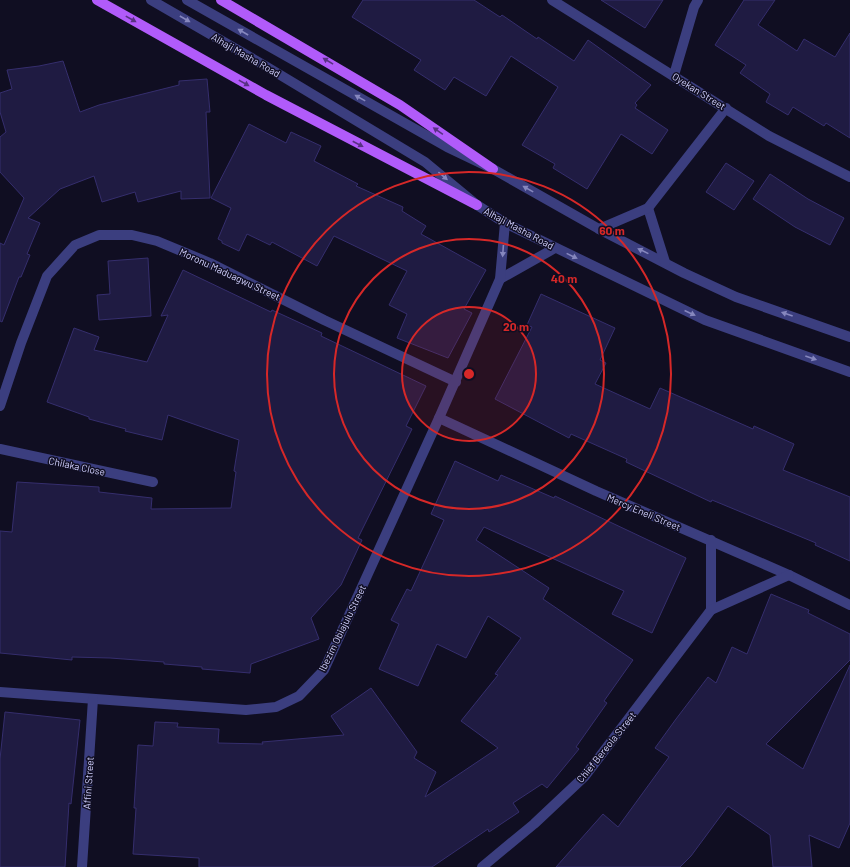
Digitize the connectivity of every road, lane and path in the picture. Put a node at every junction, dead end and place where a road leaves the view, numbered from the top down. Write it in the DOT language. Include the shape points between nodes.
graph roads {
  1 [pos="96,0"];
  2 [pos="151,0"];
  3 [pos="187,0"];
  4 [pos="221,0"];
  5 [pos="552,0"];
  6 [pos="698,0"];
  7 [pos="674,75"];
  8 [pos="726,108"];
  9 [pos="493,169"];
  10 [pos="850,177"];
  11 [pos="477,205"];
  12 [pos="648,208"];
  13 [pos="505,223"];
  14 [pos="599,229"];
  15 [pos="555,248"];
  16 [pos="665,262"];
  17 [pos="500,279"];
  18 [pos="850,337"];
  19 [pos="850,372"];
  20 [pos="456,382"];
  21 [pos="0,406"];
  22 [pos="439,418"];
  23 [pos="0,449"];
  24 [pos="153,482"];
  25 [pos="711,540"];
  26 [pos="789,575"];
  27 [pos="850,605"];
  28 [pos="711,610"];
  29 [pos="0,692"];
  30 [pos="93,699"];
  31 [pos="82,867"];
  32 [pos="482,867"];
  1 -- 11 [label="main road, one-way" via="266,95"];
  2 -- 11 [label="street, Alhaji Masha Road, one-way" via="426,162"];
  9 -- 3 [label="street, Alhaji Masha Road, one-way" via="447,147"];
  9 -- 4 [label="main road, one-way" via="400,105"];
  5 -- 7 [label="street, Oyekan Street"];
  6 -- 7 [label="street"];
  7 -- 8 [label="street, Oyekan Street"];
  8 -- 10 [label="street, Oyekan Street" via="769,136"];
  8 -- 12 [label="street"];
  14 -- 9 [label="street, Alhaji Masha Road, one-way"];
  11 -- 13 [label="street, Alhaji Masha Road"];
  12 -- 14 [label="street"];
  12 -- 16 [label="street"];
  13 -- 15 [label="street, Alhaji Masha Road"];
  13 -- 17 [label="street, Ibezim Obiajulu Street, one-way"];
  16 -- 14 [label="street, Alhaji Masha Road, one-way"];
  15 -- 17 [label="street"];
  15 -- 19 [label="street, Alhaji Masha Road, one-way" via="705,320"];
  18 -- 16 [label="street, Alhaji Masha Road, one-way" via="736,297"];
  17 -- 20 [label="street, Ibezim Obiajulu Street"];
  20 -- 21 [label="street, Moronu Maduagwu Street" via="324,320 210,262 158,241 132,235 99,235 75,245 47,276"];
  20 -- 22 [label="street, Ibezim Obiajulu Street"];
  22 -- 25 [label="street, Mercy Eneli Street" via="596,491"];
  22 -- 30 [label="street, Ibezim Obiajulu Street" via="324,670 299,696 276,707 246,710"];
  23 -- 24 [label="street, Chilaka Close"];
  25 -- 26 [label="street, Mercy Eneli Street"];
  25 -- 28 [label="street"];
  26 -- 27 [label="street, Mercy Eneli Street"];
  26 -- 28 [label="street"];
  28 -- 32 [label="street, Chief Bereola Street" via="585,776 534,824"];
  29 -- 30 [label="street, Ibezim Obiajulu Street"];
  30 -- 31 [label="street, Affini Street"];
}
